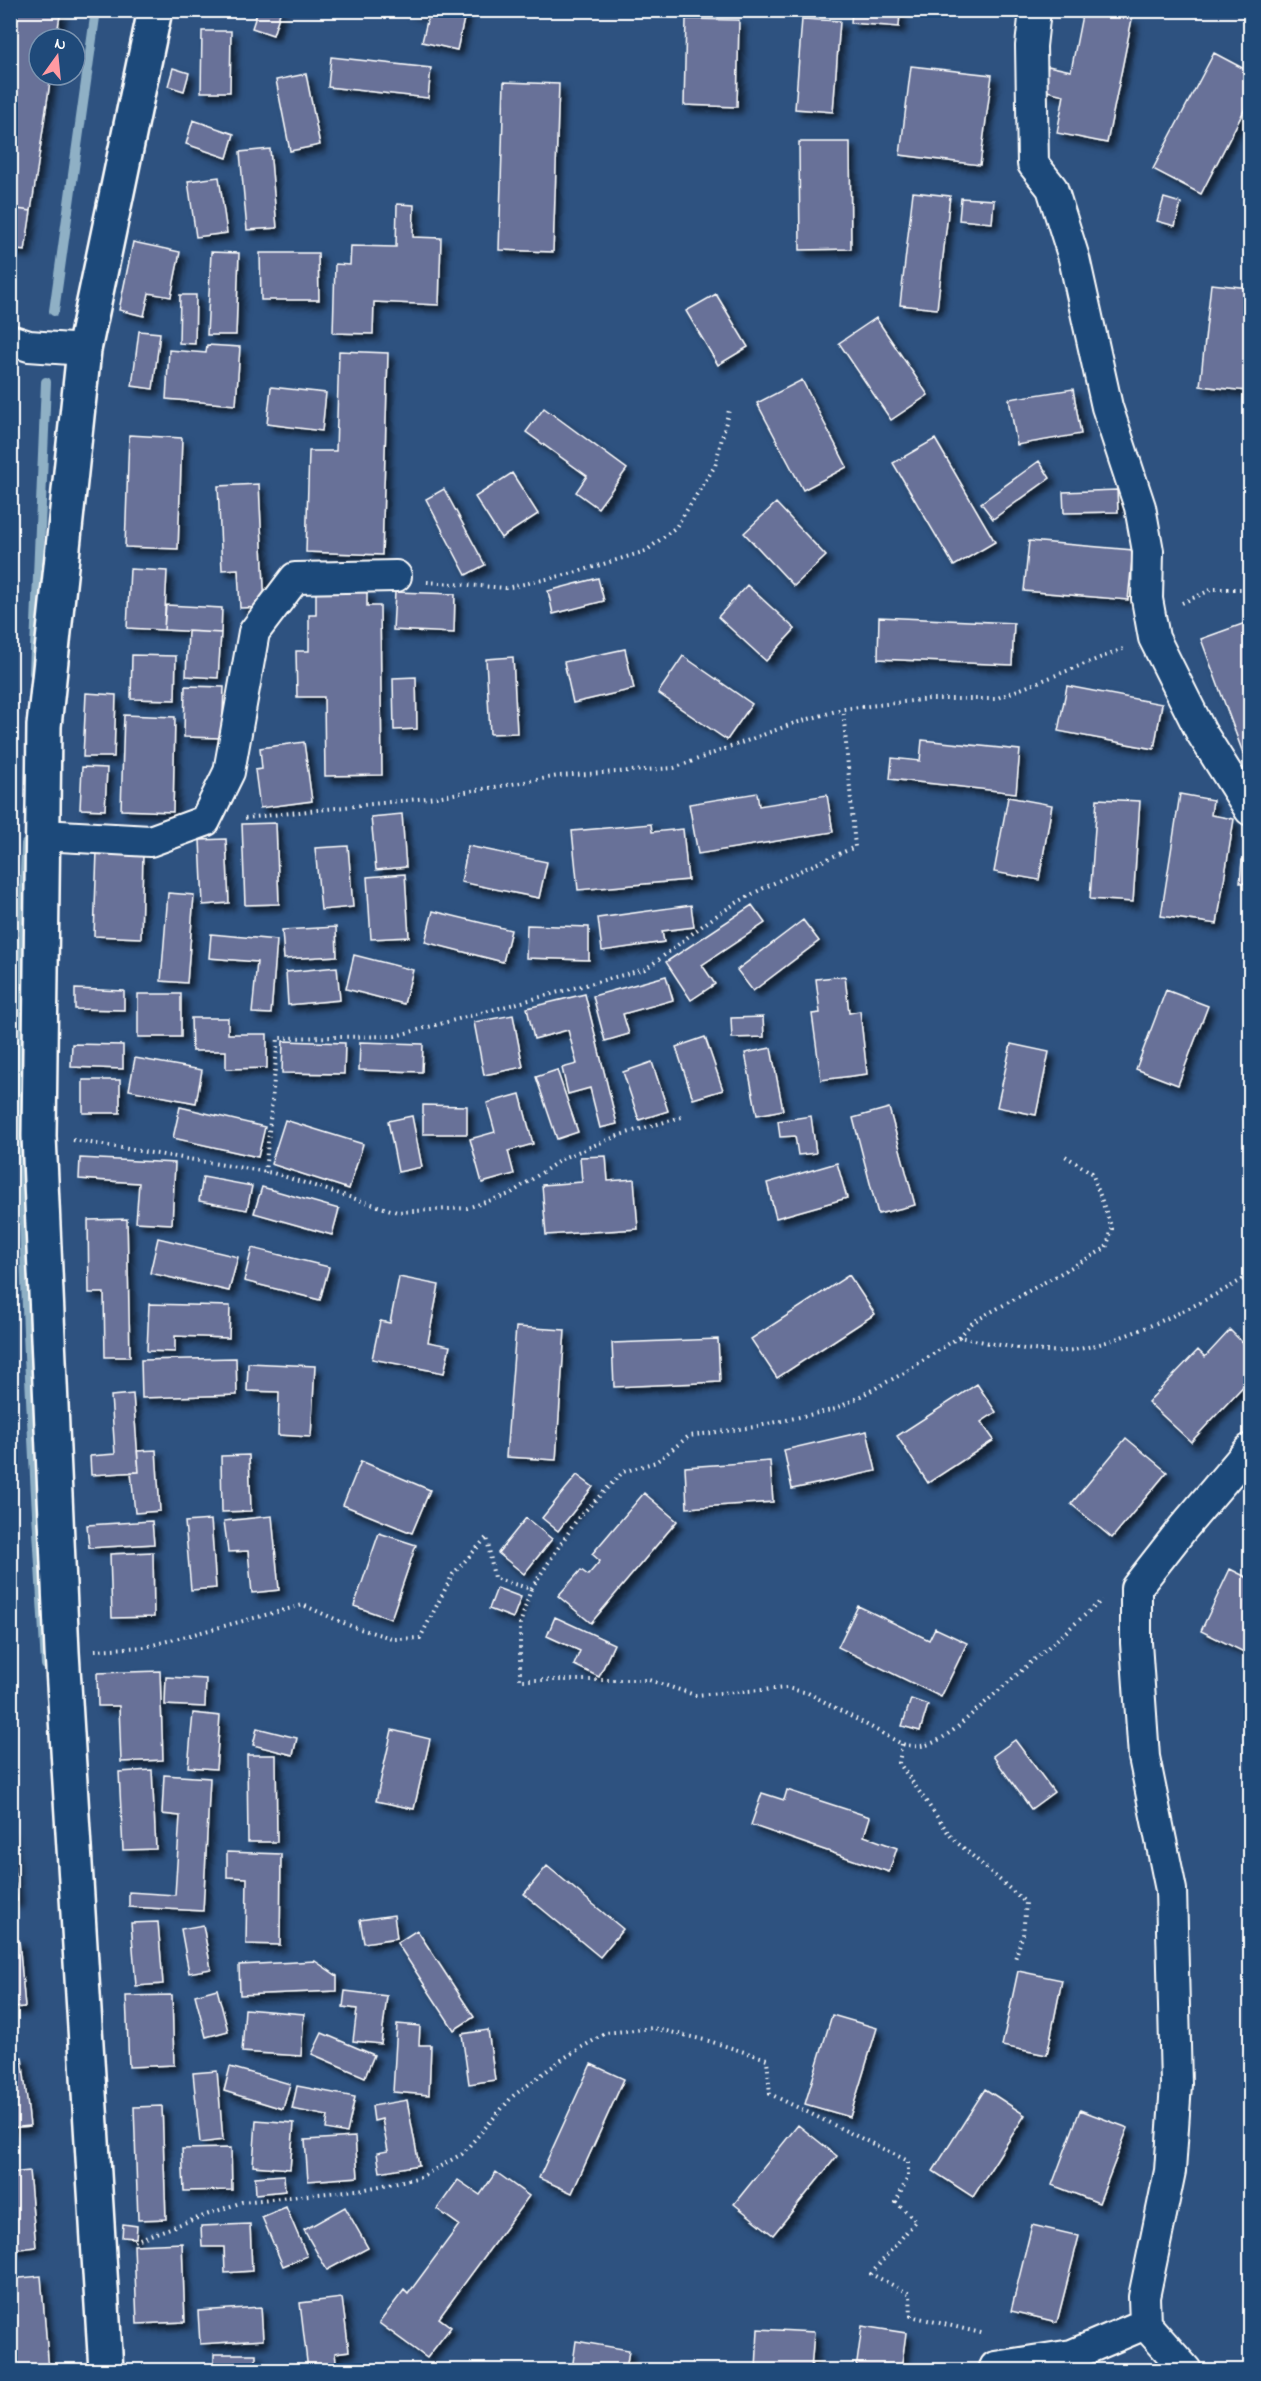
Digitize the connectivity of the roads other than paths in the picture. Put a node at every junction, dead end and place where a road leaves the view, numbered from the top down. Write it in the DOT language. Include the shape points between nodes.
graph roads {
  1 [pos="155,10"];
  2 [pos="1035,10"];
  3 [pos="10,340"];
  4 [pos="84,350"];
  5 [pos="396,576"];
  6 [pos="1251,810"];
  7 [pos="42,835"];
  8 [pos="1251,1449"];
  9 [pos="1145,2324"];
  10 [pos="106,2370"];
  11 [pos="994,2370"];
  12 [pos="1186,2370"];
  1 -- 4 [label="main road"];
  2 -- 6 [label="street" via="1033,164 1052,188 1074,258 1107,407 1140,507 1148,551 1147,599 1152,628 1201,732"];
  3 -- 4 [label="street" via="29,346"];
  4 -- 7 [label="main road" via="44,726"];
  5 -- 7 [label="street" via="295,578 254,632 229,772 205,821 150,841"];
  7 -- 10 [label="main road" via="39,1136 62,1652"];
  8 -- 9 [label="street" via="1136,1588 1144,1757 1171,1890 1176,2084 1170,2171 1144,2297"];
  9 -- 11 [label="street" via="1072,2355"];
  9 -- 12 [label="street"];
}
